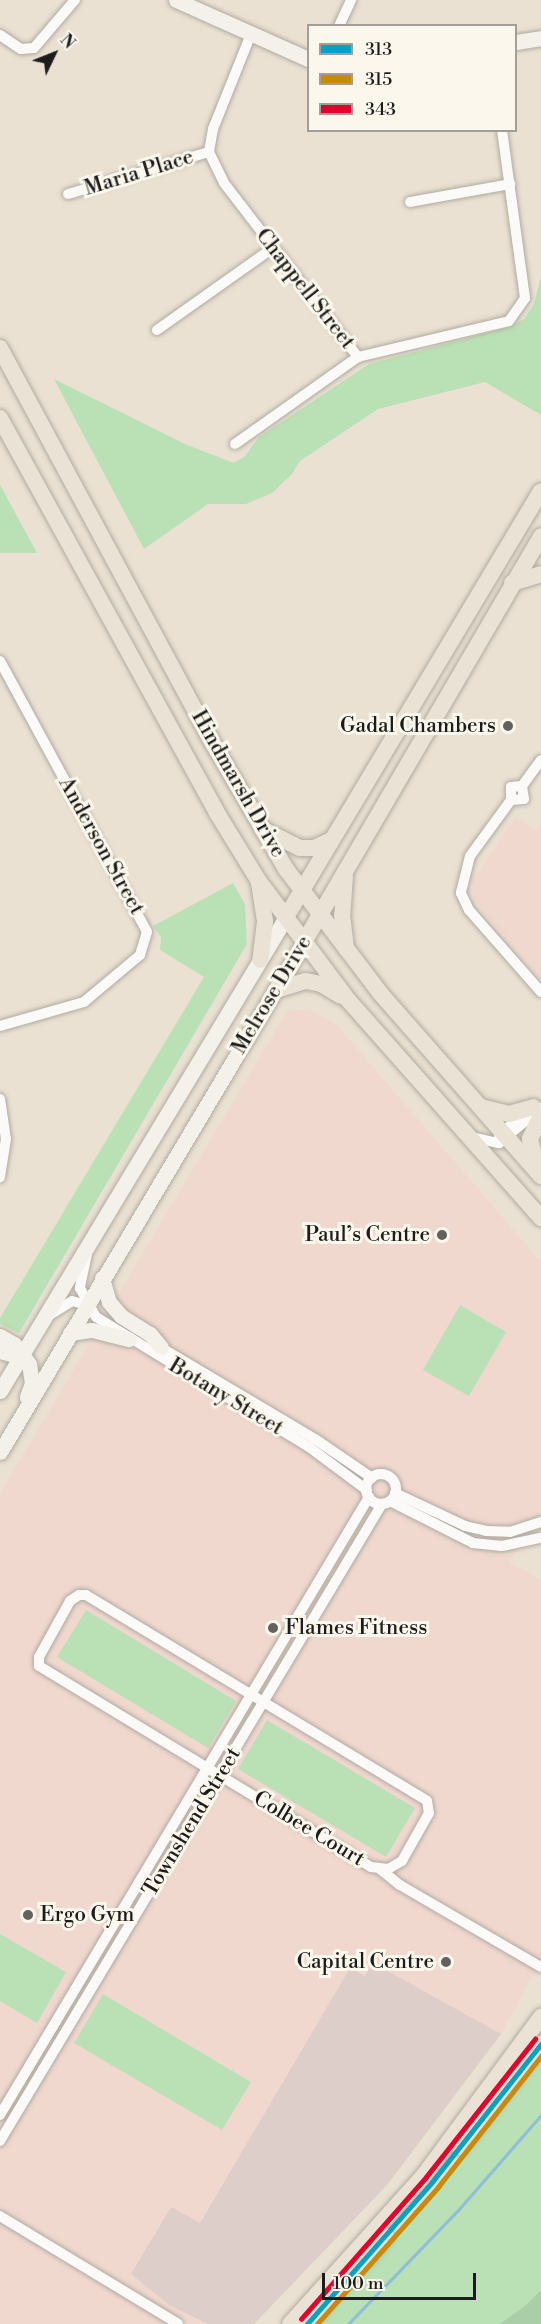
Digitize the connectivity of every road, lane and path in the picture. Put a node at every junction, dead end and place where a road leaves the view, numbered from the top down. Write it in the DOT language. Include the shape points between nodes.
graph roads {
  1 [pos="75,0"];
  2 [pos="351,0"];
  3 [pos="183,2"];
  4 [pos="340,24"];
  5 [pos="251,34"];
  6 [pos="0,35"];
  7 [pos="541,38"];
  8 [pos="517,42"];
  9 [pos="307,58"];
  10 [pos="502,132"];
  11 [pos="209,152"];
  12 [pos="510,184"];
  13 [pos="68,194"];
  14 [pos="410,202"];
  15 [pos="273,248"];
  16 [pos="157,330"];
  17 [pos="0,348"];
  18 [pos="358,357"];
  19 [pos="0,418"];
  20 [pos="235,444"];
  21 [pos="541,491"];
  22 [pos="517,532"];
  23 [pos="539,545"];
  24 [pos="541,574"];
  25 [pos="509,589"];
  26 [pos="474,604"];
  27 [pos="486,628"];
  28 [pos="0,662"];
  29 [pos="541,760"];
  30 [pos="261,829"];
  31 [pos="331,840"];
  32 [pos="345,872"];
  33 [pos="258,880"];
  34 [pos="302,890"];
  35 [pos="320,915"];
  36 [pos="286,917"];
  37 [pos="304,942"];
  38 [pos="346,951"];
  39 [pos="260,960"];
  40 [pos="276,990"];
  41 [pos="541,992"];
  42 [pos="349,1001"];
  43 [pos="0,1026"];
  44 [pos="0,1099"];
  45 [pos="481,1107"];
  46 [pos="539,1108"];
  47 [pos="2,1114"];
  48 [pos="469,1135"];
  49 [pos="501,1138"];
  50 [pos="493,1164"];
  51 [pos="540,1175"];
  52 [pos="0,1178"];
  53 [pos="541,1218"];
  54 [pos="90,1242"];
  55 [pos="102,1278"];
  56 [pos="86,1304"];
  57 [pos="43,1319"];
  58 [pos="70,1333"];
  59 [pos="0,1336"];
  60 [pos="129,1339"];
  61 [pos="161,1347"];
  62 [pos="60,1350"];
  63 [pos="0,1351"];
  64 [pos="25,1361"];
  65 [pos="0,1391"];
  66 [pos="22,1414"];
  67 [pos="0,1452"];
  68 [pos="372,1478"];
  69 [pos="368,1493"];
  70 [pos="389,1499"];
  71 [pos="541,1522"];
  72 [pos="541,1538"];
  73 [pos="250,1694"];
  74 [pos="264,1702"];
  75 [pos="207,1767"];
  76 [pos="220,1775"];
  77 [pos="402,1861"];
  78 [pos="380,1869"];
  79 [pos="412,1890"];
  80 [pos="541,1966"];
  81 [pos="541,2017"];
  82 [pos="541,2044"];
  83 [pos="0,2115"];
  84 [pos="0,2141"];
  85 [pos="0,2216"];
  86 [pos="178,2324"];
  87 [pos="290,2324"];
  88 [pos="307,2324"];
  1 -- 6 [label="street" via="34,48 21,49"];
  2 -- 4 [label="street"];
  3 -- 5 [label="main road"];
  5 -- 9 [label="main road"];
  5 -- 11 [label="street" via="213,129"];
  7 -- 8 [label="main road"];
  10 -- 12 [label="street, Chappell Street"];
  11 -- 13 [label="street, Maria Place"];
  11 -- 15 [label="street, Chappell Street" via="224,183"];
  12 -- 14 [label="street"];
  12 -- 18 [label="street, Chappell Street" via="525,298 509,321"];
  15 -- 16 [label="street"];
  15 -- 18 [label="street, Chappell Street"];
  17 -- 30 [label="main road, Hindmarsh Drive"];
  18 -- 20 [label="street"];
  19 -- 33 [label="main road, Hindmarsh Drive"];
  21 -- 22 [label="main road, Melrose Drive"];
  22 -- 23 [label="main road"];
  22 -- 26 [label="main road, Melrose Drive"];
  23 -- 25 [label="main road, Melrose Drive"];
  24 -- 25 [label="main road"];
  25 -- 26 [label="main road" via="489,605"];
  25 -- 27 [label="main road, Melrose Drive"];
  26 -- 27 [label="main road"];
  26 -- 31 [label="main road, Melrose Drive"];
  27 -- 32 [label="main road, Melrose Drive"];
  28 -- 43 [label="street, Anderson Street" via="147,932 140,955 84,1002"];
  29 -- 41 [label="street" via="522,786 524,800 511,800 470,856 461,893 469,910"];
  30 -- 31 [label="main road" via="300,848 314,848"];
  30 -- 34 [label="main road, Hindmarsh Drive"];
  31 -- 34 [label="main road, Melrose Drive"];
  32 -- 35 [label="main road, Melrose Drive"];
  32 -- 38 [label="main road" via="342,915"];
  33 -- 36 [label="main road, Hindmarsh Drive"];
  33 -- 39 [label="main road" via="265,922"];
  34 -- 35 [label="main road, Hindmarsh Drive"];
  34 -- 36 [label="main road, Melrose Drive"];
  35 -- 37 [label="main road, Melrose Drive"];
  35 -- 38 [label="main road, Hindmarsh Drive"];
  36 -- 37 [label="main road, Hindmarsh Drive"];
  36 -- 39 [label="main road, Melrose Drive"];
  37 -- 40 [label="main road, Melrose Drive"];
  37 -- 42 [label="main road, Hindmarsh Drive"];
  38 -- 45 [label="main road, Hindmarsh Drive"];
  39 -- 54 [label="main road, Melrose Drive"];
  40 -- 42 [label="main road" via="306,981 321,984"];
  40 -- 55 [label="main road, Melrose Drive"];
  42 -- 48 [label="main road, Hindmarsh Drive"];
  44 -- 47 [label="street"];
  45 -- 46 [label="main road" via="509,1114"];
  45 -- 49 [label="main road, Hindmarsh Drive"];
  46 -- 49 [label="street"];
  46 -- 51 [label="main road" via="530,1146"];
  47 -- 52 [label="street"];
  48 -- 49 [label="street"];
  48 -- 50 [label="main road, Hindmarsh Drive"];
  49 -- 50 [label="street"];
  49 -- 51 [label="main road, Hindmarsh Drive"];
  50 -- 53 [label="main road, Hindmarsh Drive"];
  54 -- 56 [label="street" via="80,1282"];
  54 -- 57 [label="main road, Melrose Drive"];
  55 -- 56 [label="main road, Melrose Drive"];
  55 -- 61 [label="main road" via="115,1309 150,1334"];
  56 -- 57 [label="street" via="68,1302"];
  56 -- 58 [label="main road, Melrose Drive"];
  56 -- 60 [label="street, Botany Street" via="96,1317"];
  56 -- 61 [label="street, Botany Street"];
  57 -- 64 [label="main road, Melrose Drive"];
  58 -- 60 [label="main road" via="92,1330"];
  58 -- 62 [label="main road, Melrose Drive"];
  59 -- 64 [label="main road" via="14,1344"];
  60 -- 69 [label="street, Botany Street" via="309,1447"];
  61 -- 68 [label="street, Botany Street" via="315,1439"];
  62 -- 64 [label="main road" via="41,1362"];
  62 -- 66 [label="main road, Melrose Drive"];
  63 -- 64 [label="main road"];
  64 -- 65 [label="main road, Melrose Drive"];
  64 -- 66 [label="main road" via="32,1383"];
  66 -- 67 [label="main road, Melrose Drive"];
  68 -- 69 [label="street, Townshend Street"];
  68 -- 70 [label="street, Botany Street" via="389,1477"];
  69 -- 70 [label="street, Botany Street"];
  69 -- 73 [label="street, Townshend Street"];
  70 -- 71 [label="street" via="486,1531 517,1531"];
  70 -- 72 [label="street" via="473,1543 502,1546"];
  70 -- 74 [label="street, Townshend Street"];
  73 -- 74 [label="street, Colbee Court"];
  73 -- 75 [label="street, Townshend Street"];
  73 -- 75 [label="street, Colbee Court" via="86,1595 70,1601 39,1657 39,1666"];
  74 -- 76 [label="street, Townshend Street"];
  74 -- 77 [label="street, Colbee Court" via="427,1801 429,1813"];
  75 -- 76 [label="street, Colbee Court"];
  75 -- 83 [label="street, Townshend Street"];
  76 -- 78 [label="street, Colbee Court"];
  76 -- 84 [label="street, Townshend Street"];
  77 -- 78 [label="street, Colbee Court"];
  77 -- 79 [label="street" via="403,1882"];
  78 -- 79 [label="street"];
  79 -- 80 [label="street"];
  81 -- 87 [label="main road" via="424,2175"];
  82 -- 88 [label="main road" via="432,2182"];
  85 -- 86 [label="street"];
}
